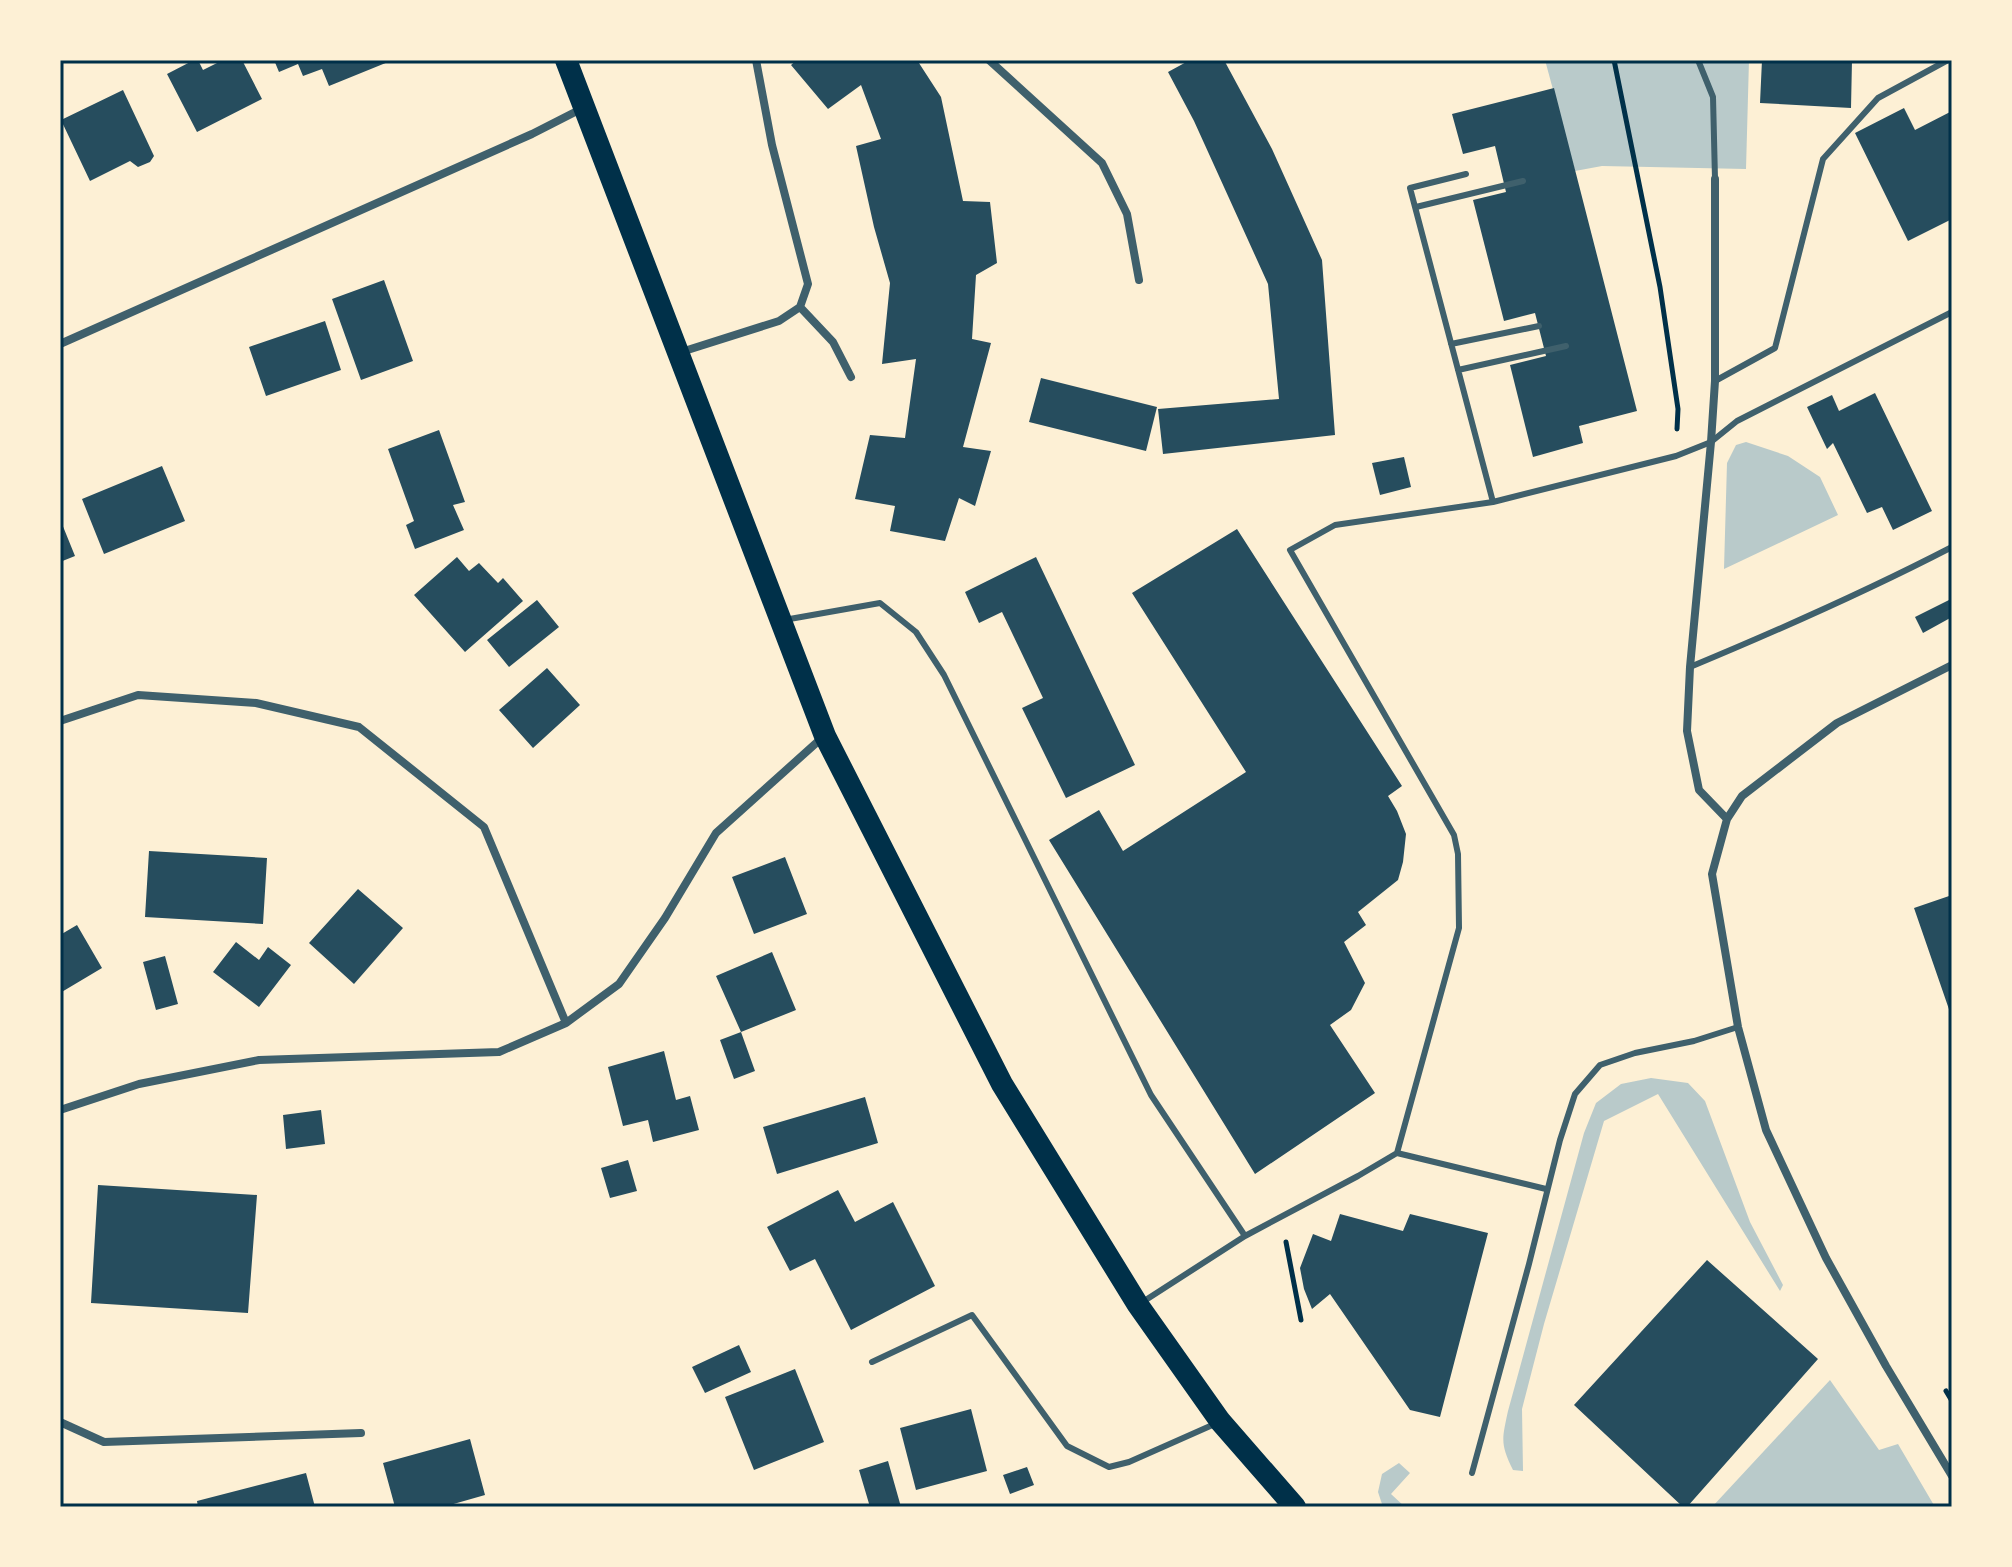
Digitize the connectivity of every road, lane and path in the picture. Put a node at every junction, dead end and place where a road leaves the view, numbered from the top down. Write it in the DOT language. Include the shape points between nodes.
graph roads {
  1 [pos="566,60"];
  2 [pos="756,60"];
  3 [pos="989,60"];
  4 [pos="1614,60"];
  5 [pos="1698,60"];
  6 [pos="1948,60"];
  7 [pos="584,108"];
  8 [pos="1466,174"];
  9 [pos="1715,179"];
  10 [pos="1523,181"];
  11 [pos="1416,207"];
  12 [pos="1139,280"];
  13 [pos="800,307"];
  14 [pos="1952,312"];
  15 [pos="1539,326"];
  16 [pos="60,344"];
  17 [pos="1451,344"];
  18 [pos="1566,346"];
  19 [pos="678,353"];
  20 [pos="1458,370"];
  21 [pos="851,377"];
  22 [pos="1715,381"];
  23 [pos="1711,442"];
  24 [pos="1676,456"];
  25 [pos="1493,502"];
  26 [pos="1952,547"];
  27 [pos="780,621"];
  28 [pos="1952,665"];
  29 [pos="1690,667"];
  30 [pos="60,721"];
  31 [pos="825,736"];
  32 [pos="1727,819"];
  33 [pos="566,1023"];
  34 [pos="1738,1027"];
  35 [pos="60,1110"];
  36 [pos="1397,1153"];
  37 [pos="1546,1189"];
  38 [pos="1280,1217"];
  39 [pos="1245,1236"];
  40 [pos="1138,1305"];
  41 [pos="1301,1320"];
  42 [pos="872,1362"];
  43 [pos="1946,1391"];
  44 [pos="1952,1401"];
  45 [pos="1220,1421"];
  46 [pos="60,1422"];
  47 [pos="361,1433"];
  48 [pos="1472,1473"];
  49 [pos="1952,1476"];
  50 [pos="1295,1507"];
  1 -- 7 [label="highway"];
  2 -- 13 [label="street" via="808,284"];
  3 -- 12 [label="street" via="1102,163 1127,214"];
  4 -- 24 [label="path" via="1664,318 1678,409"];
  5 -- 9 [label="lane" via="1713,97"];
  6 -- 22 [label="lane" via="1878,98 1823,159 1775,348"];
  7 -- 16 [label="street"];
  7 -- 19 [label="highway"];
  8 -- 11 [label="lane" via="1410,188"];
  9 -- 22 [label="street"];
  10 -- 11 [label="lane"];
  11 -- 17 [label="lane"];
  13 -- 19 [label="street" via="779,321"];
  13 -- 21 [label="street" via="833,342"];
  14 -- 23 [label="lane" via="1737,421"];
  15 -- 17 [label="lane"];
  17 -- 20 [label="lane"];
  18 -- 20 [label="lane"];
  19 -- 27 [label="highway"];
  20 -- 25 [label="lane"];
  22 -- 23 [label="street"];
  23 -- 24 [label="lane"];
  23 -- 29 [label="street"];
  24 -- 25 [label="lane"];
  25 -- 36 [label="lane" via="1335,525 1290,550 1454,835 1458,854 1459,928"];
  26 -- 29 [label="lane"];
  27 -- 31 [label="highway"];
  27 -- 39 [label="lane" via="880,603 916,632 944,675 1151,1095"];
  28 -- 32 [label="street" via="1837,723 1742,796"];
  29 -- 32 [label="street" via="1687,731 1699,790"];
  30 -- 33 [label="street" via="138,695 256,703 359,727 484,827"];
  31 -- 33 [label="street" via="716,833 619,984"];
  31 -- 40 [label="highway" via="1002,1084"];
  32 -- 34 [label="street" via="1712,874"];
  33 -- 35 [label="street" via="499,1052 259,1060 139,1084"];
  34 -- 37 [label="lane" via="1600,1065 1575,1094"];
  34 -- 49 [label="street" via="1766,1130 1826,1258"];
  36 -- 37 [label="lane"];
  36 -- 38 [label="lane"];
  37 -- 48 [label="lane"];
  38 -- 39 [label="lane"];
  38 -- 41 [label="path"];
  39 -- 40 [label="lane"];
  40 -- 45 [label="highway"];
  42 -- 45 [label="lane" via="972,1315 1067,1446 1109,1467"];
  43 -- 44 [label="path"];
  45 -- 50 [label="highway"];
  46 -- 47 [label="street" via="104,1442"];
}
